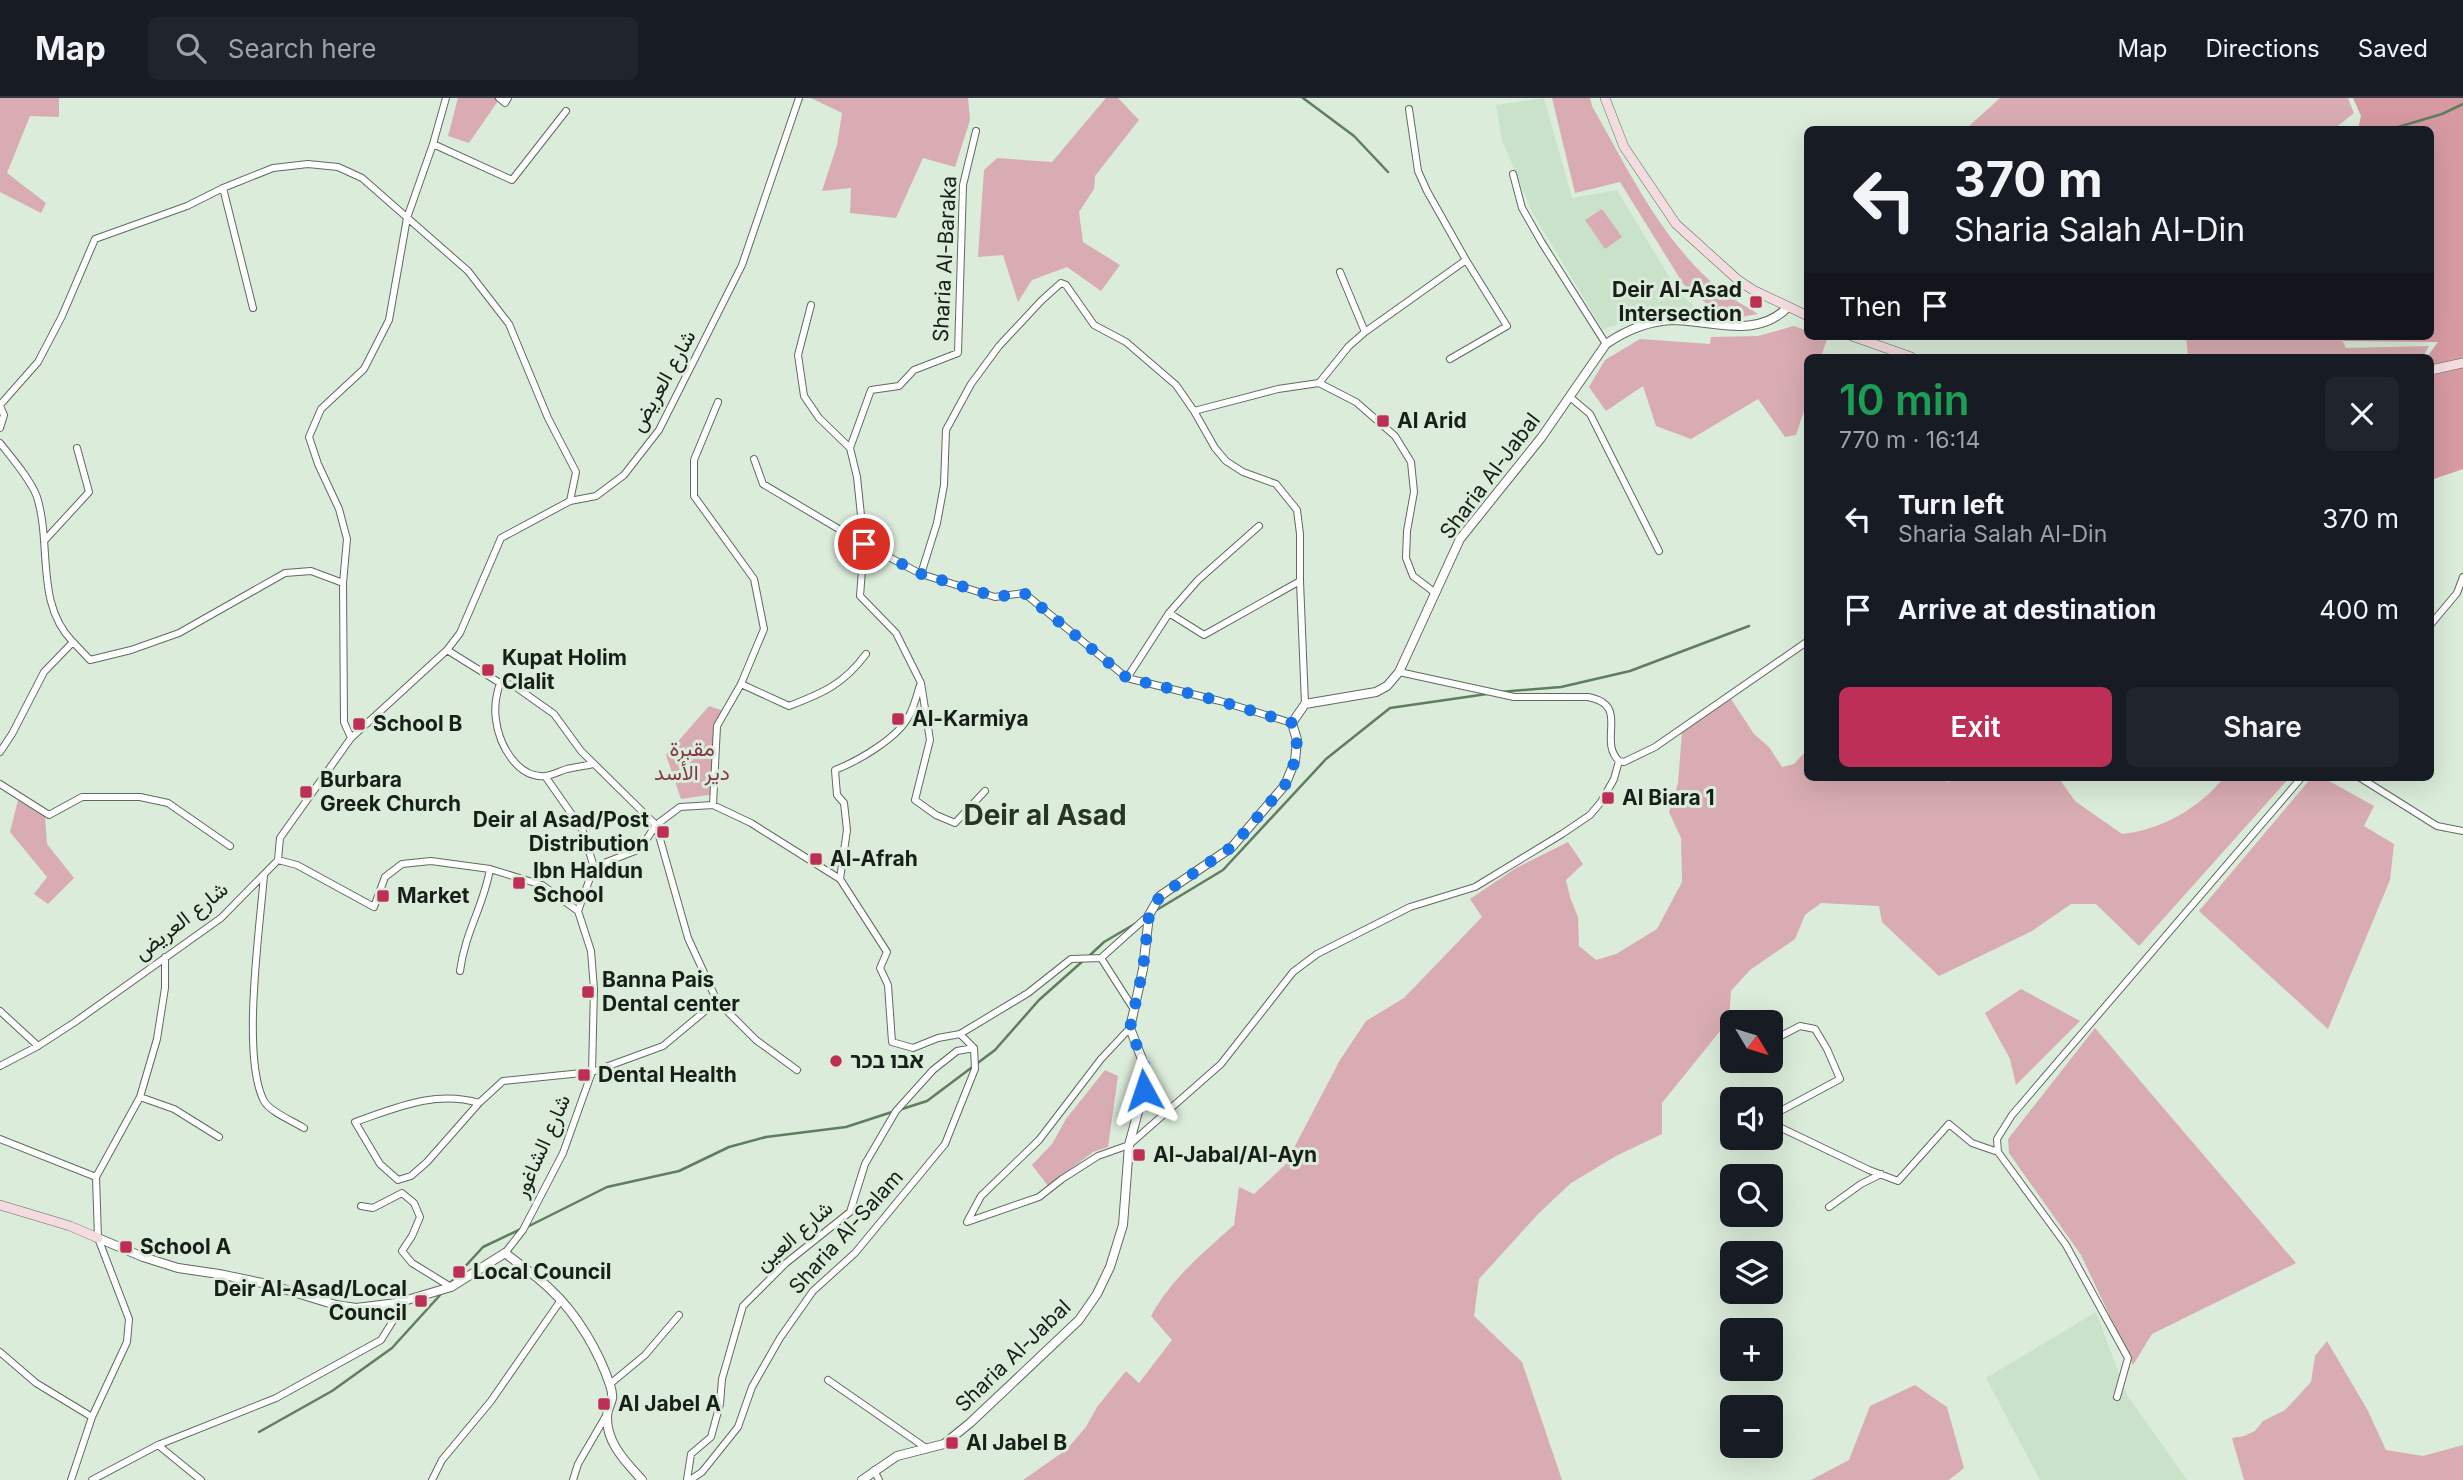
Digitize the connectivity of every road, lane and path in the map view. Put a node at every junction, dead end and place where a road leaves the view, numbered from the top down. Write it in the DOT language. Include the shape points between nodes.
graph roads {
  1 [pos="446,98"];
  2 [pos="499,98"];
  3 [pos="508,98"];
  4 [pos="799,98"];
  5 [pos="1605,98"];
  6 [pos="1409,108"];
  7 [pos="566,111"];
  8 [pos="976,131"];
  9 [pos="433,144"];
  10 [pos="1513,174"];
  11 [pos="223,188"];
  12 [pos="407,218"];
  13 [pos="1466,260"];
  14 [pos="1340,272"];
  15 [pos="811,305"];
  16 [pos="253,307"];
  17 [pos="1788,307"];
  18 [pos="1804,314"];
  19 [pos="1365,332"];
  20 [pos="1863,340"];
  21 [pos="1606,344"];
  22 [pos="1903,354"];
  23 [pos="1450,359"];
  24 [pos="2463,363"];
  25 [pos="2434,369"];
  26 [pos="1319,383"];
  27 [pos="1570,397"];
  28 [pos="718,402"];
  29 [pos="0,405"];
  30 [pos="1194,411"];
  31 [pos="0,428"];
  32 [pos="0,443"];
  33 [pos="850,448"];
  34 [pos="77,449"];
  35 [pos="754,459"];
  36 [pos="570,501"];
  37 [pos="1259,526"];
  38 [pos="44,541"];
  39 [pos="864,544"];
  40 [pos="1659,551"];
  41 [pos="921,574"];
  42 [pos="2463,577"];
  43 [pos="1300,581"];
  44 [pos="343,583"];
  45 [pos="1434,592"];
  46 [pos="1169,613"];
  47 [pos="2434,620"];
  48 [pos="73,642"];
  49 [pos="1804,644"];
  50 [pos="447,650"];
  51 [pos="866,654"];
  52 [pos="1399,672"];
  53 [pos="1127,678"];
  54 [pos="500,683"];
  55 [pos="921,683"];
  56 [pos="741,684"];
  57 [pos="1306,704"];
  58 [pos="1292,723"];
  59 [pos="351,738"];
  60 [pos="0,752"];
  61 [pos="1619,761"];
  62 [pos="594,764"];
  63 [pos="545,776"];
  64 [pos="2299,781"];
  65 [pos="2365,781"];
  66 [pos="0,783"];
  67 [pos="985,791"];
  68 [pos="713,804"];
  69 [pos="656,825"];
  70 [pos="2463,831"];
  71 [pos="230,846"];
  72 [pos="278,860"];
  73 [pos="594,867"];
  74 [pos="490,869"];
  75 [pos="264,874"];
  76 [pos="840,879"];
  77 [pos="578,911"];
  78 [pos="1149,915"];
  79 [pos="165,957"];
  80 [pos="1101,958"];
  81 [pos="460,971"];
  82 [pos="717,1001"];
  83 [pos="1133,1008"];
  84 [pos="0,1011"];
  85 [pos="1130,1028"];
  86 [pos="960,1034"];
  87 [pos="1783,1035"];
  88 [pos="38,1046"];
  89 [pos="974,1048"];
  90 [pos="0,1066"];
  91 [pos="797,1070"];
  92 [pos="592,1072"];
  93 [pos="140,1097"];
  94 [pos="479,1103"];
  95 [pos="1783,1110"];
  96 [pos="304,1128"];
  97 [pos="1783,1129"];
  98 [pos="219,1137"];
  99 [pos="0,1139"];
  100 [pos="1129,1145"];
  101 [pos="1998,1152"];
  102 [pos="1881,1174"];
  103 [pos="96,1177"];
  104 [pos="0,1205"];
  105 [pos="361,1206"];
  106 [pos="1829,1207"];
  107 [pos="98,1238"];
  108 [pos="505,1253"];
  109 [pos="451,1287"];
  110 [pos="561,1300"];
  111 [pos="397,1303"];
  112 [pos="679,1315"];
  113 [pos="0,1352"];
  114 [pos="828,1380"];
  115 [pos="610,1384"];
  116 [pos="2117,1397"];
  117 [pos="607,1414"];
  118 [pos="92,1417"];
  119 [pos="158,1445"];
  120 [pos="926,1448"];
  121 [pos="874,1470"];
  122 [pos="71,1480"];
  123 [pos="92,1480"];
  124 [pos="201,1480"];
  125 [pos="432,1480"];
  126 [pos="573,1480"];
  127 [pos="642,1480"];
  128 [pos="688,1480"];
  129 [pos="862,1480"];
  130 [pos="879,1480"];
  1 -- 9 [label="street"];
  2 -- 3 [label="street" via="505,103"];
  4 -- 36 [label="street, شارع العريض" via="742,265 659,430 624,475 596,496"];
  5 -- 17 [label="main road" via="1624,146 1676,224 1738,280"];
  6 -- 13 [label="street" via="1418,171"];
  7 -- 9 [label="street" via="513,180"];
  8 -- 33 [label="street, Sharia Al-Baraka" via="963,184 958,353 914,370 899,386 871,390"];
  9 -- 12 [label="street"];
  10 -- 21 [label="street" via="1522,208 1535,232"];
  11 -- 12 [label="street" via="273,168 338,167 362,178"];
  11 -- 16 [label="street"];
  11 -- 29 [label="street" via="187,206 94,239 38,362"];
  12 -- 36 [label="street" via="468,271 509,324 576,472"];
  12 -- 44 [label="street" via="389,320 364,369 321,409 309,437 347,539"];
  13 -- 19 [label="street"];
  13 -- 23 [label="street" via="1507,326"];
  14 -- 19 [label="street"];
  15 -- 33 [label="street" via="798,355 804,396"];
  17 -- 18 [label="main road"];
  17 -- 21 [label="street, Sharia Al-Jabal" via="1772,321 1751,325 1658,321"];
  19 -- 26 [label="street"];
  20 -- 22 [label="main road"];
  21 -- 27 [label="street, Sharia Al-Jabal"];
  24 -- 25 [label="main road"];
  26 -- 30 [label="street"];
  26 -- 45 [label="street" via="1356,402 1395,436 1411,462 1414,492 1406,558 1413,576"];
  27 -- 40 [label="street" via="1590,414"];
  27 -- 45 [label="street, Sharia Al-Jabal" via="1460,539"];
  28 -- 56 [label="street" via="694,460 694,496 754,579 764,629"];
  29 -- 31 [label="street" via="4,415"];
  30 -- 41 [label="street" via="1176,385 1147,358 1094,325 1061,284 999,346 946,430 944,485"];
  30 -- 43 [label="street" via="1226,461 1276,484 1297,510"];
  32 -- 38 [label="street" via="36,495"];
  33 -- 39 [label="street"];
  34 -- 38 [label="street" via="89,492"];
  35 -- 39 [label="street" via="763,484"];
  36 -- 50 [label="street, شارع العريض" via="501,538 460,633"];
  37 -- 46 [label="street" via="1198,580"];
  38 -- 48 [label="street" via="50,599 60,628"];
  39 -- 41 [label="street"];
  39 -- 55 [label="street" via="860,596 896,634"];
  41 -- 53 [label="street" via="995,597 1024,593"];
  42 -- 47 [label="street" via="2457,593"];
  43 -- 46 [label="street" via="1203,635"];
  43 -- 57 [label="street"];
  44 -- 48 [label="street" via="311,571 285,573 179,633 131,650 90,660"];
  44 -- 59 [label="street" via="344,722"];
  45 -- 52 [label="street, Sharia Al-Jabal"];
  46 -- 53 [label="street"];
  48 -- 60 [label="street" via="44,672"];
  49 -- 61 [label="street" via="1655,747"];
  50 -- 54 [label="street"];
  50 -- 59 [label="street, شارع العريض"];
  51 -- 56 [label="street" via="852,674 789,706"];
  52 -- 57 [label="street, Sharia Al-Jabal" via="1376,692"];
  52 -- 61 [label="street" via="1514,697 1598,699 1612,715 1612,753"];
  53 -- 58 [label="street"];
  54 -- 62 [label="street" via="513,685 554,714"];
  54 -- 63 [label="street" via="496,721 502,744 526,772"];
  55 -- 67 [label="street" via="930,740 915,800 955,823"];
  55 -- 76 [label="street" via="909,718 878,748 835,770 836,795 844,803 847,830"];
  56 -- 68 [label="street" via="717,726"];
  57 -- 58 [label="street"];
  58 -- 78 [label="street" via="1297,740 1295,761 1285,785 1232,847 1160,896"];
  59 -- 72 [label="street, شارع العريض" via="280,838"];
  61 -- 100 [label="street" via="1601,802 1562,834 1475,887 1410,906 1317,954 1293,972 1221,1064"];
  62 -- 63 [label="street"];
  62 -- 69 [label="street"];
  63 -- 73 [label="street" via="582,829"];
  64 -- 101 [label="street" via="2012,1115 1997,1139"];
  65 -- 70 [label="street" via="2437,826"];
  66 -- 71 [label="street" via="49,816 82,797 140,797 168,803"];
  68 -- 69 [label="street" via="680,807"];
  68 -- 76 [label="street"];
  69 -- 73 [label="street" via="640,849"];
  69 -- 82 [label="street" via="688,938"];
  72 -- 74 [label="street" via="297,865 374,907 386,877 402,864 431,861"];
  72 -- 75 [label="street, شارع العريض"];
  73 -- 77 [label="street"];
  74 -- 77 [label="street" via="542,885"];
  74 -- 81 [label="street" via="487,890 463,948"];
  75 -- 79 [label="street, شارع العريض" via="221,918"];
  75 -- 96 [label="street" via="253,1017 257,1082 265,1104"];
  76 -- 86 [label="street" via="887,952 880,968 888,985 891,1042 913,1048"];
  77 -- 92 [label="street, شارع الشاغور" via="591,951"];
  78 -- 80 [label="street"];
  78 -- 83 [label="street, Sharia Al-Jabal"];
  79 -- 88 [label="street, شارع العريض"];
  79 -- 93 [label="street" via="158,1039"];
  80 -- 83 [label="street"];
  80 -- 86 [label="street" via="1071,959 1028,993"];
  82 -- 91 [label="street" via="756,1040"];
  82 -- 92 [label="street" via="663,1046"];
  83 -- 85 [label="street, Sharia Al-Jabal"];
  84 -- 88 [label="street"];
  85 -- 100 [label="street, Sharia Al-Jabal" via="1148,1075"];
  85 -- 100 [label="street" via="1039,1140 981,1196 967,1222 1039,1197 1098,1156"];
  86 -- 89 [label="street"];
  87 -- 95 [label="street" via="1800,1026 1815,1029 1840,1079"];
  88 -- 90 [label="street, شارع العريض"];
  89 -- 128 [label="street, Sharia Al-Salam" via="975,1069 945,1144 855,1253 813,1291 758,1377 738,1427 702,1472"];
  89 -- 128 [label="street, شارع العين" via="957,1051 896,1111 865,1164 849,1212 786,1262 743,1306 710,1437 691,1454"];
  92 -- 94 [label="street" via="503,1081"];
  92 -- 108 [label="street, شارع الشاغور" via="563,1153 523,1230"];
  93 -- 98 [label="street" via="174,1109"];
  93 -- 103 [label="street"];
  94 -- 94 [label="street" via="424,1100 355,1122 380,1164 398,1180 427,1162"];
  97 -- 102 [label="street"];
  99 -- 103 [label="street"];
  100 -- 120 [label="street, Sharia Al-Jabal" via="1124,1225 1097,1294 1079,1320 970,1423 944,1444"];
  101 -- 102 [label="street" via="1972,1143 1949,1124 1898,1181"];
  101 -- 116 [label="street" via="2066,1245 2128,1358"];
  102 -- 106 [label="street"];
  103 -- 107 [label="street"];
  104 -- 107 [label="main road"];
  105 -- 109 [label="street" via="373,1208 402,1193 414,1203 419,1217 402,1251 412,1263"];
  107 -- 111 [label="street" via="178,1268 267,1284 336,1305 356,1308"];
  107 -- 118 [label="street" via="129,1329"];
  108 -- 109 [label="street"];
  108 -- 110 [label="street"];
  109 -- 111 [label="street"];
  110 -- 115 [label="street" via="593,1347"];
  110 -- 125 [label="street" via="491,1401 442,1460"];
  111 -- 119 [label="street" via="396,1317 381,1340 276,1398"];
  112 -- 115 [label="street" via="645,1355"];
  113 -- 118 [label="street" via="36,1383"];
  114 -- 120 [label="street"];
  115 -- 117 [label="street" via="614,1399"];
  117 -- 126 [label="street"];
  117 -- 127 [label="street" via="610,1437 619,1454"];
  118 -- 122 [label="street"];
  119 -- 123 [label="street"];
  119 -- 124 [label="street"];
  120 -- 121 [label="street, Sharia Al-Jabal" via="897,1456"];
  121 -- 129 [label="street, Sharia Al-Jabal"];
  121 -- 130 [label="street"];
}
